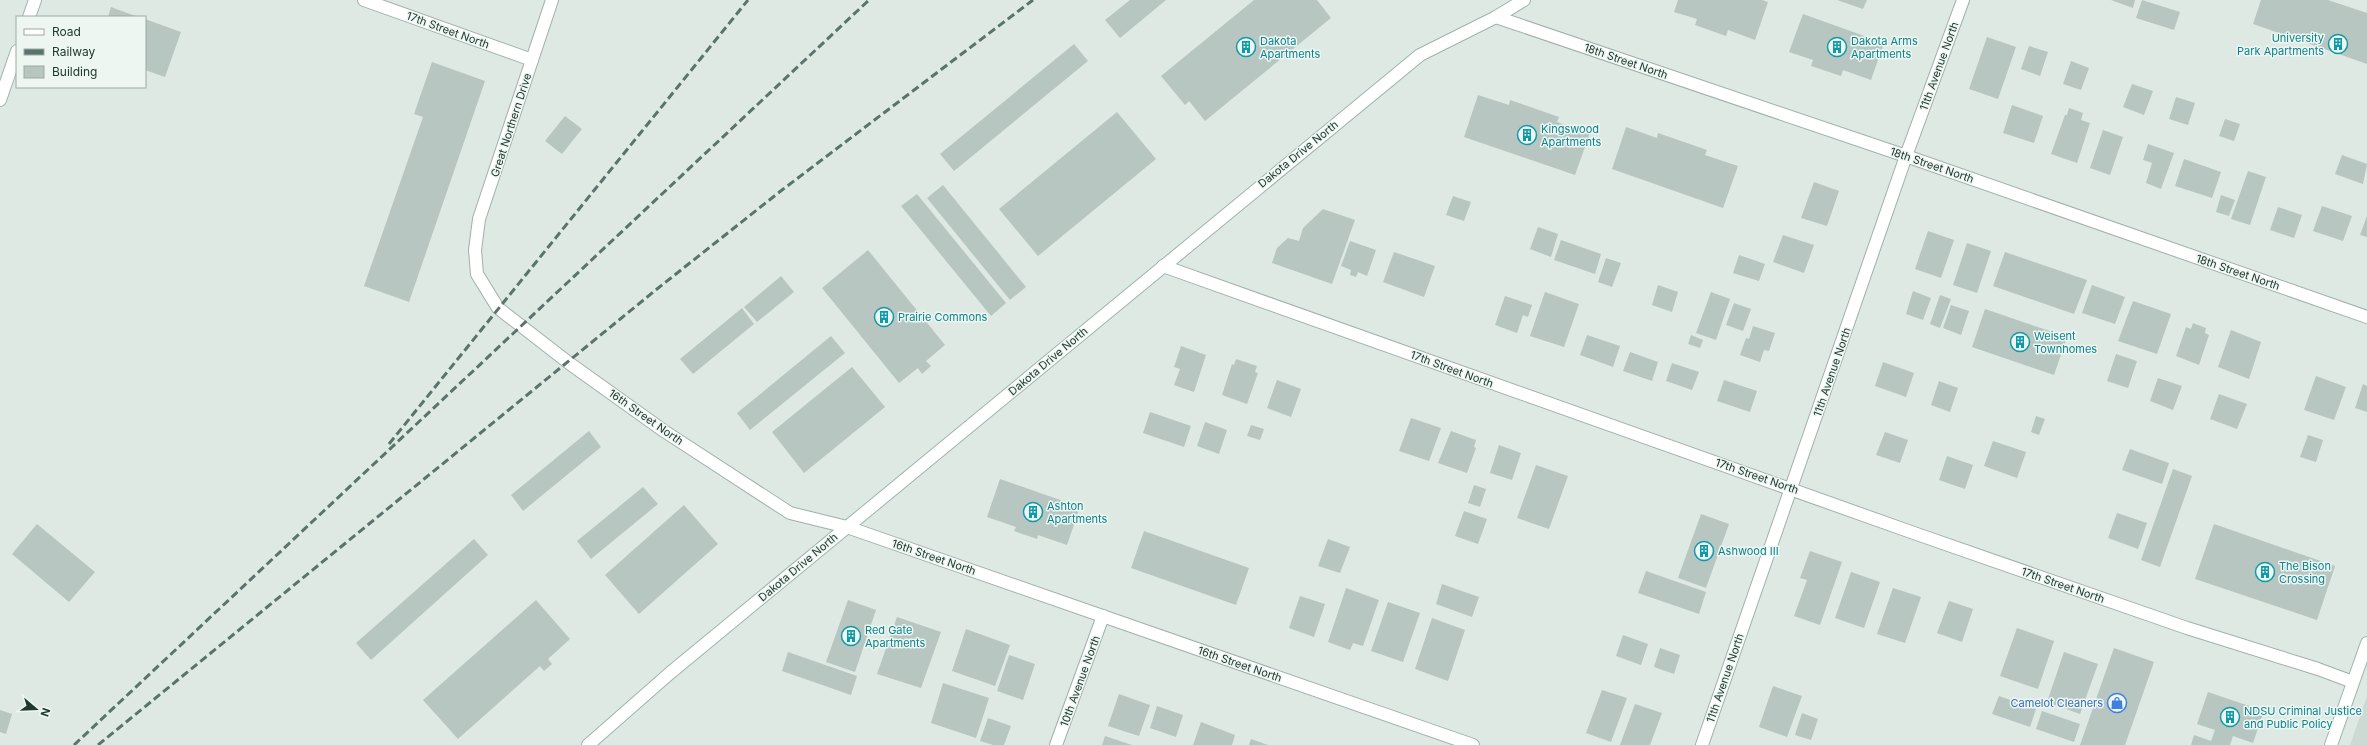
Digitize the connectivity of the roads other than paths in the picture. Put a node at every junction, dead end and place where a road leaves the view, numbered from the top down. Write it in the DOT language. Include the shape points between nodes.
graph roads {
  1 [pos="35,0"];
  2 [pos="364,0"];
  3 [pos="552,0"];
  4 [pos="1524,0"];
  5 [pos="1963,0"];
  6 [pos="29,16"];
  7 [pos="1496,17"];
  8 [pos="16,54"];
  9 [pos="532,60"];
  10 [pos="0,100"];
  11 [pos="1906,156"];
  12 [pos="475,250"];
  13 [pos="1163,266"];
  14 [pos="2367,317"];
  15 [pos="1792,488"];
  16 [pos="847,527"];
  17 [pos="1104,616"];
  18 [pos="2367,643"];
  19 [pos="2353,682"];
  20 [pos="588,745"];
  21 [pos="1056,745"];
  22 [pos="1473,745"];
  23 [pos="1702,745"];
  24 [pos="2332,745"];
  1 -- 6 [label="street"];
  2 -- 9 [label="street, 17th Street North"];
  3 -- 9 [label="street, Great Northern Drive"];
  4 -- 7 [label="street, Dakota Drive North"];
  5 -- 11 [label="street, 11th Avenue North"];
  7 -- 11 [label="street, 18th Street North"];
  7 -- 13 [label="street, Dakota Drive North" via="1420,55"];
  8 -- 10 [label="street"];
  9 -- 12 [label="street, Great Northern Drive" via="479,219"];
  11 -- 14 [label="street, 18th Street North"];
  11 -- 15 [label="street, 11th Avenue North"];
  12 -- 16 [label="street, 16th Street North" via="477,274 498,308 569,363 664,431 790,513"];
  13 -- 15 [label="street, 17th Street North"];
  13 -- 16 [label="street, Dakota Drive North"];
  15 -- 19 [label="street, 17th Street North" via="2187,628"];
  15 -- 23 [label="street, 11th Avenue North"];
  16 -- 17 [label="street, 16th Street North"];
  16 -- 20 [label="street, Dakota Drive North" via="670,673"];
  17 -- 21 [label="street, 10th Avenue North"];
  17 -- 22 [label="street, 16th Street North"];
  18 -- 19 [label="street"];
  19 -- 24 [label="street"];
}
